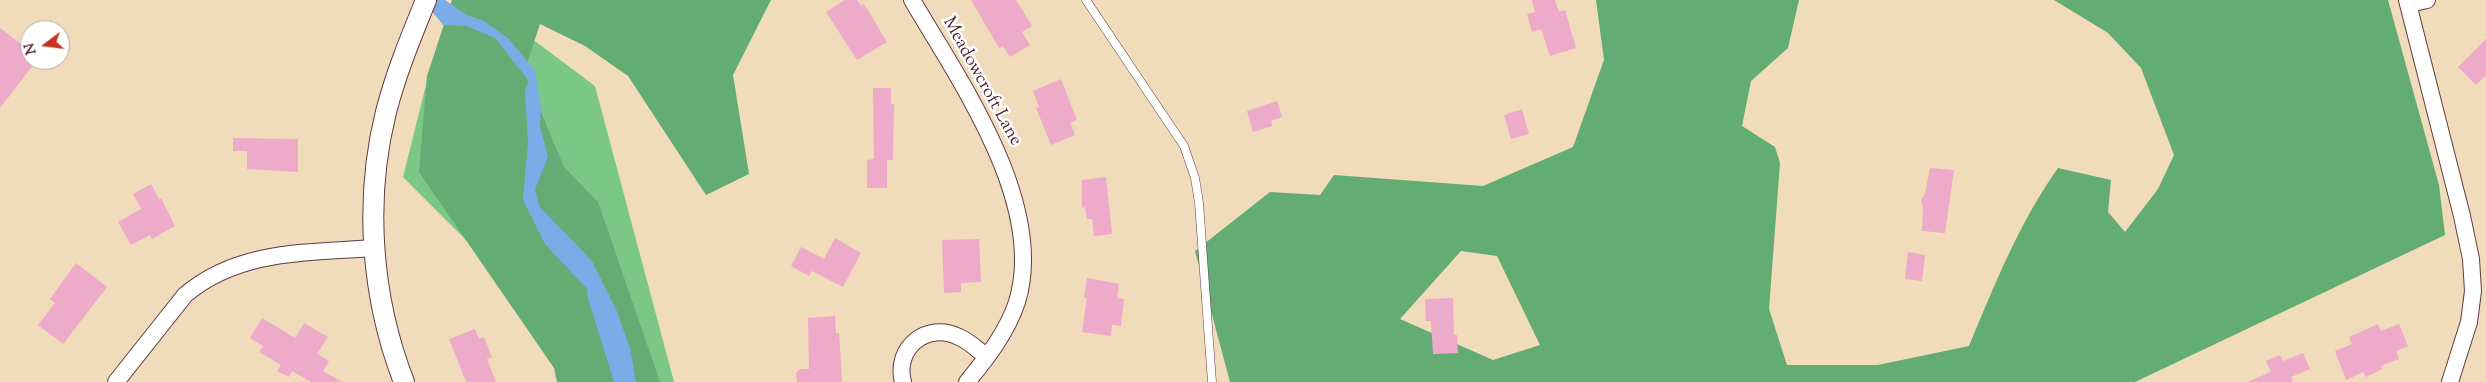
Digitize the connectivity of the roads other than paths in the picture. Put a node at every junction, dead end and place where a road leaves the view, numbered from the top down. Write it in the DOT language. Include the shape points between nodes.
graph roads {
  1 [pos="425,0"];
  2 [pos="912,0"];
  3 [pos="1086,0"];
  4 [pos="2427,0"];
  5 [pos="2408,2"];
  6 [pos="375,248"];
  7 [pos="988,357"];
  8 [pos="116,382"];
  9 [pos="404,382"];
  10 [pos="903,382"];
  11 [pos="967,382"];
  12 [pos="1212,382"];
  13 [pos="2450,382"];
  1 -- 6 [label="street" via="393,87 380,139 374,192"];
  2 -- 7 [label="street, Meadowcroft Lane" via="994,144 1008,177 1015,206 1021,235 1022,272 1017,301"];
  3 -- 12 [label="lane" via="1172,124 1195,178"];
  4 -- 5 [label="street"];
  5 -- 13 [label="street" via="2471,259 2473,290 2469,322"];
  6 -- 8 [label="street" via="279,254 226,268 185,295"];
  6 -- 9 [label="street" via="385,319"];
  7 -- 10 [label="street" via="959,336 927,333 906,351 900,364"];
  7 -- 11 [label="street, Meadowcroft Lane"];
}
